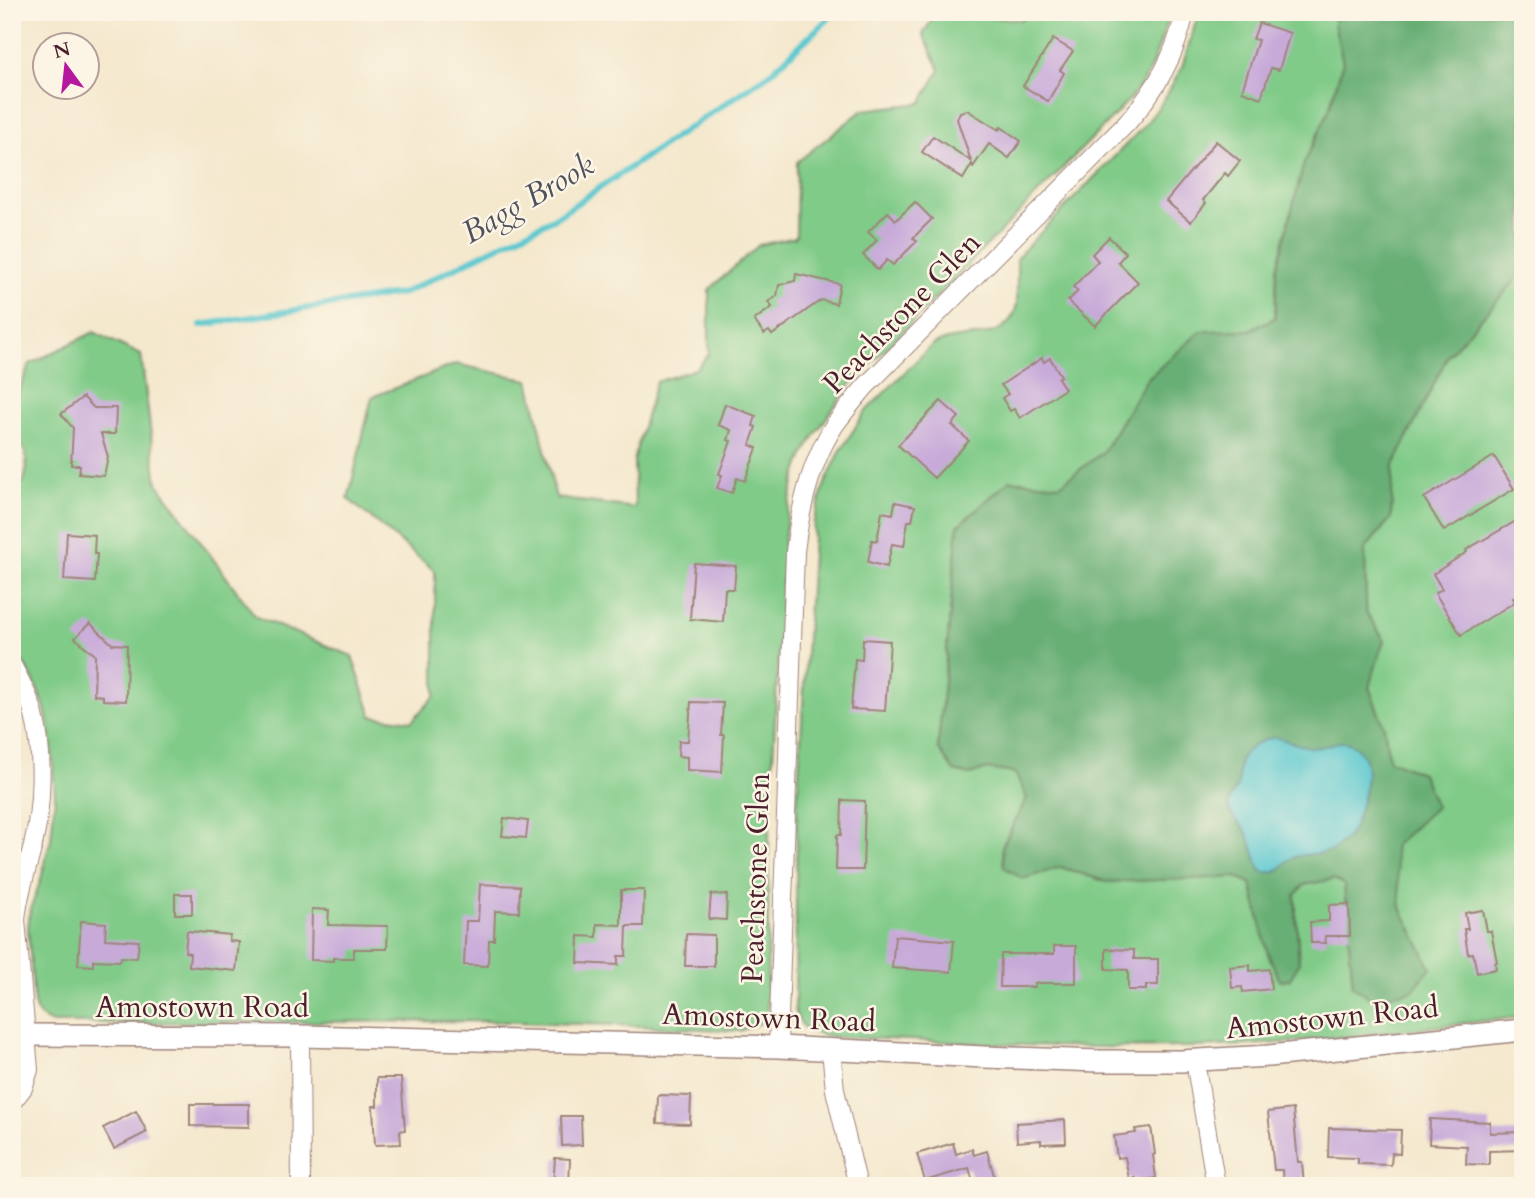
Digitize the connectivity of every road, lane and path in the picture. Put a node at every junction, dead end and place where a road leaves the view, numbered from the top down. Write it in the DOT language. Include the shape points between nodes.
graph roads {
  1 [pos="1185,12"];
  2 [pos="12,665"];
  3 [pos="1523,1030"];
  4 [pos="19,1035"];
  5 [pos="300,1036"];
  6 [pos="778,1047"];
  7 [pos="831,1050"];
  8 [pos="1195,1060"];
  9 [pos="12,1102"];
  10 [pos="301,1186"];
  11 [pos="858,1186"];
  12 [pos="1216,1186"];
  1 -- 6 [label="street, Peachstone Glen" via="1164,72 1140,107 865,387 833,428 811,475 795,552"];
  2 -- 4 [label="street" via="34,714 40,768 35,836 16,920"];
  3 -- 8 [label="street, Amostown Road"];
  4 -- 5 [label="street, Amostown Road"];
  4 -- 9 [label="street" via="29,1070"];
  5 -- 6 [label="street, Amostown Road"];
  5 -- 10 [label="street"];
  6 -- 7 [label="street, Amostown Road"];
  7 -- 8 [label="street, Amostown Road" via="1099,1061"];
  7 -- 11 [label="street" via="835,1090"];
  8 -- 12 [label="street"];
}
